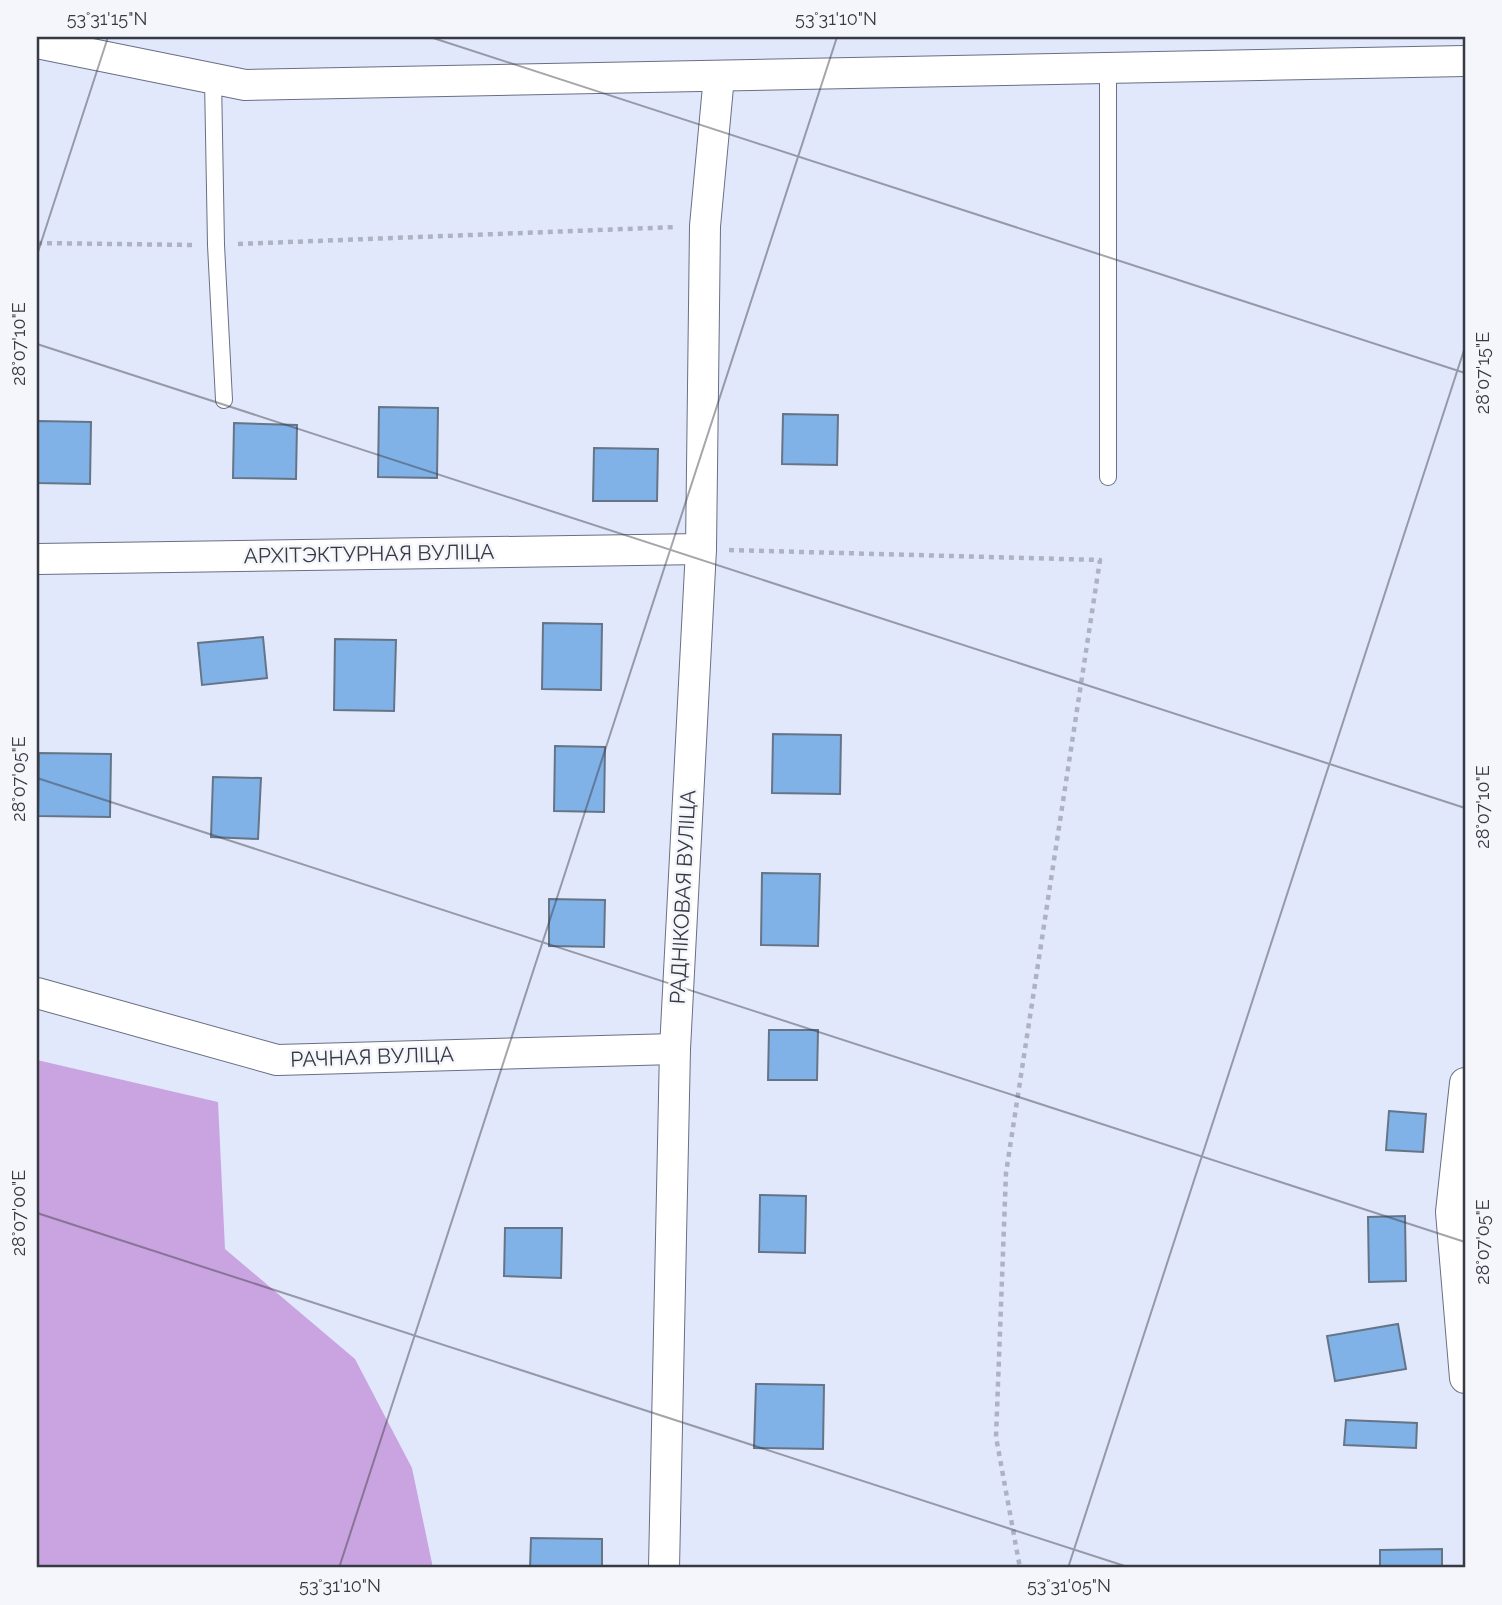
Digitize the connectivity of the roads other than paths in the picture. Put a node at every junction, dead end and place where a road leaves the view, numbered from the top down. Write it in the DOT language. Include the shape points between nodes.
graph roads {
  1 [pos="37,43"];
  2 [pos="1465,61"];
  3 [pos="1108,68"];
  4 [pos="719,76"];
  5 [pos="214,79"];
  6 [pos="224,400"];
  7 [pos="1108,477"];
  8 [pos="701,549"];
  9 [pos="37,559"];
  10 [pos="37,993"];
  11 [pos="675,1049"];
  12 [pos="1465,1083"];
  13 [pos="1465,1378"];
  14 [pos="663,1568"];
  1 -- 5 [label="street"];
  2 -- 3 [label="street"];
  3 -- 4 [label="street"];
  3 -- 7 [label="lane"];
  4 -- 5 [label="street" via="245,85"];
  4 -- 8 [label="street, РАДНІКОВАЯ ВУЛІЦА" via="705,226"];
  5 -- 6 [label="lane"];
  8 -- 9 [label="street, АРХІТЭКТУРНАЯ ВУЛІЦА"];
  8 -- 11 [label="street, РАДНІКОВАЯ ВУЛІЦА"];
  10 -- 11 [label="street, РАЧНАЯ ВУЛІЦА" via="277,1060"];
  11 -- 14 [label="street, РАДНІКОВАЯ ВУЛІЦА"];
  12 -- 13 [label="street" via="1451,1212"];
}
